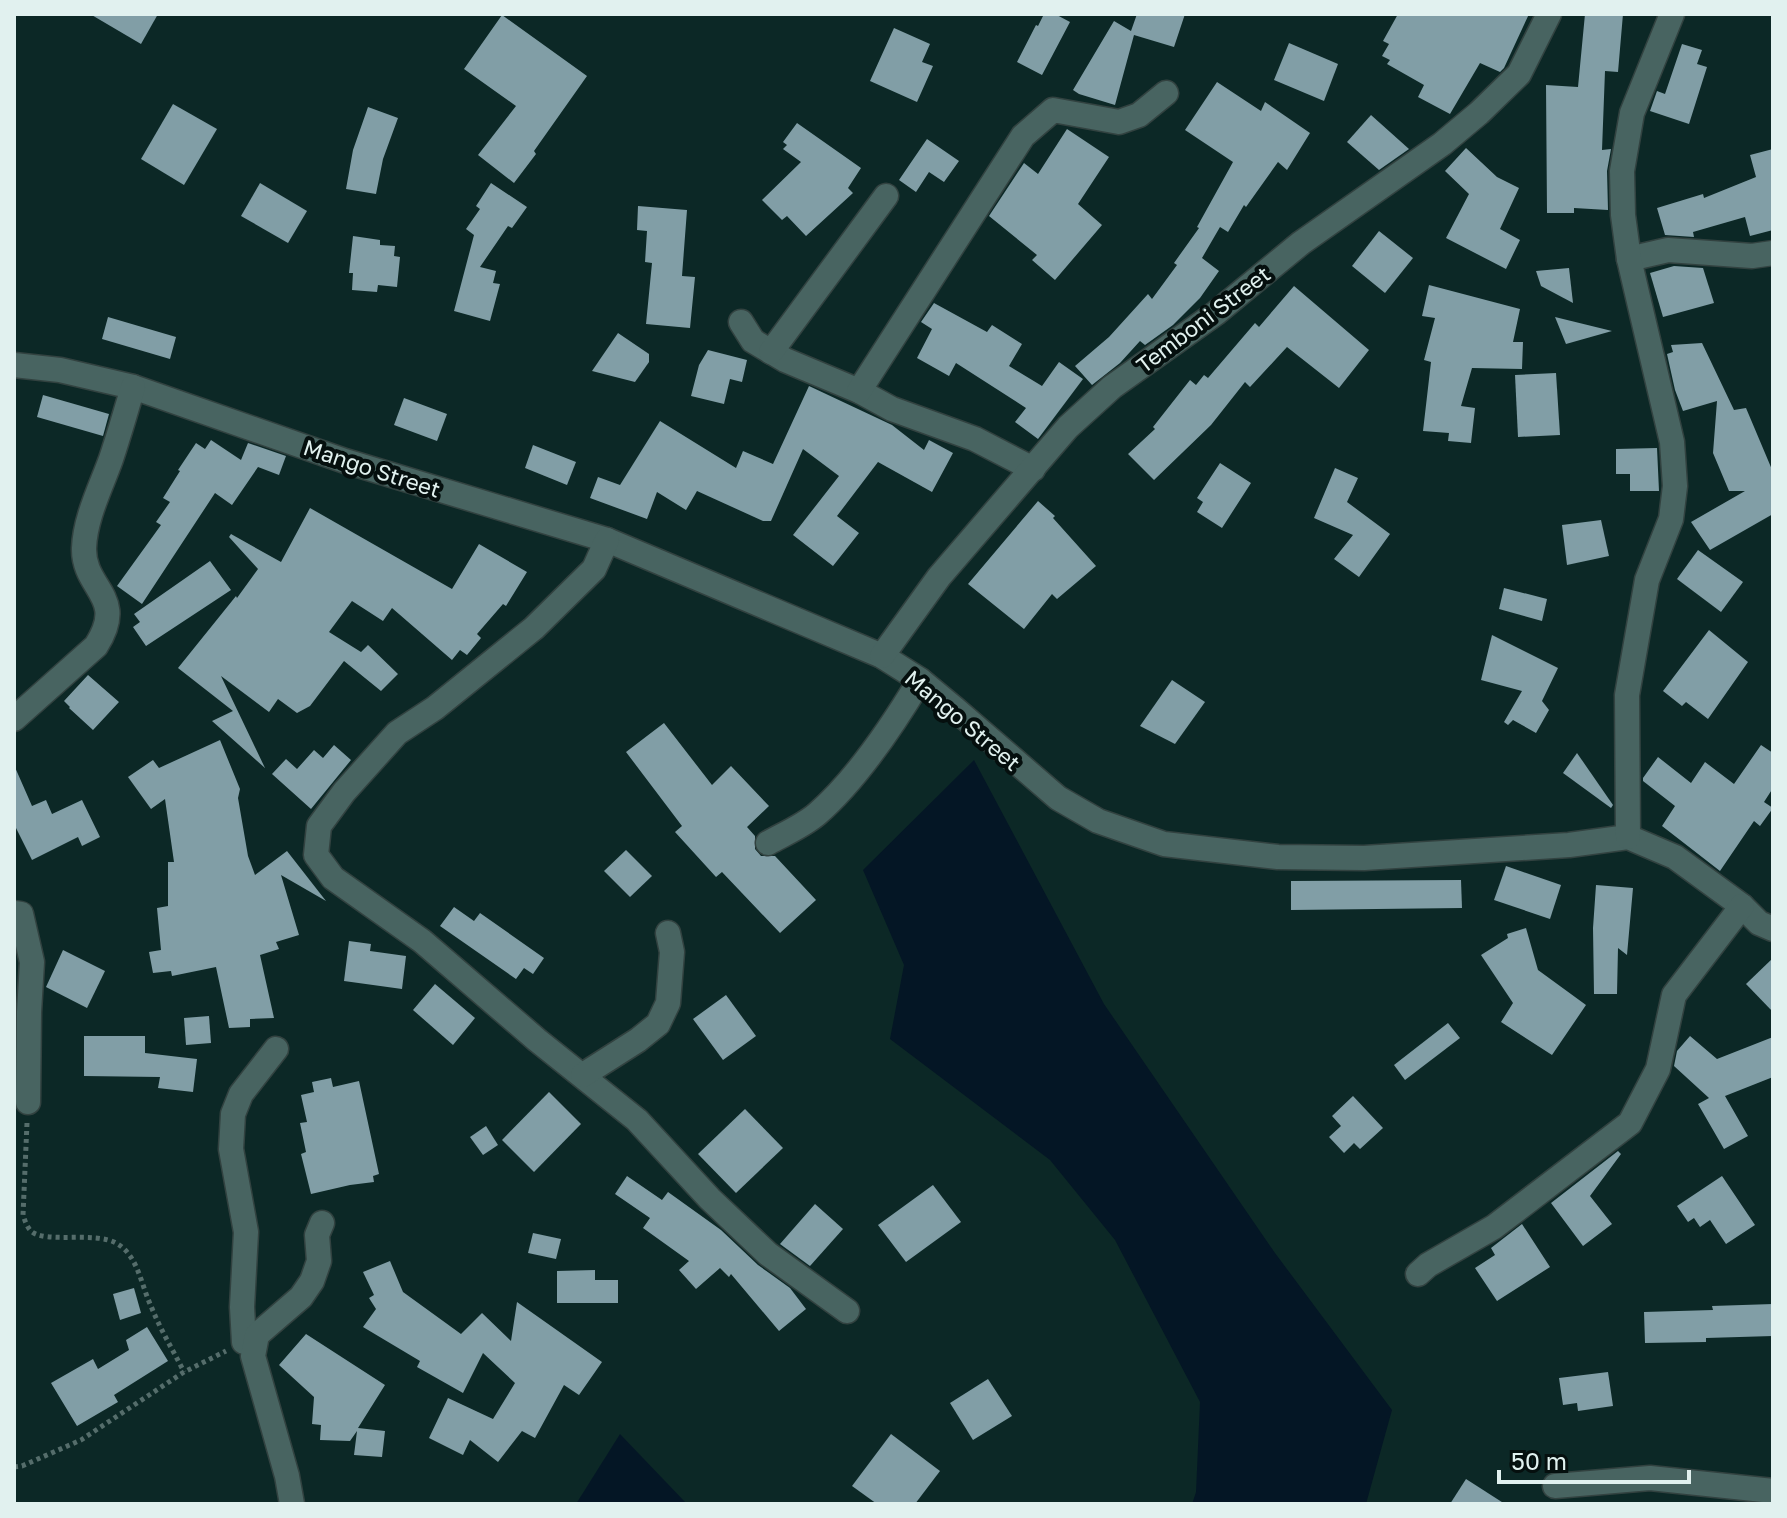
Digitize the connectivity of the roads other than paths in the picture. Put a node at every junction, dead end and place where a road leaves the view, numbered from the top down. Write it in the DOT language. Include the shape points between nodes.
graph roads {
  1 [pos="1549,14"];
  2 [pos="1672,14"];
  3 [pos="1166,93"];
  4 [pos="886,196"];
  5 [pos="1773,253"];
  6 [pos="1629,259"];
  7 [pos="741,322"];
  8 [pos="771,352"];
  9 [pos="14,365"];
  10 [pos="133,387"];
  11 [pos="859,391"];
  12 [pos="1033,469"];
  13 [pos="607,540"];
  14 [pos="882,656"];
  15 [pos="920,680"];
  16 [pos="14,719"];
  17 [pos="1628,837"];
  18 [pos="768,843"];
  19 [pos="14,913"];
  20 [pos="1762,917"];
  21 [pos="668,933"];
  22 [pos="276,1049"];
  23 [pos="583,1075"];
  24 [pos="28,1102"];
  25 [pos="322,1223"];
  26 [pos="1418,1274"];
  27 [pos="847,1311"];
  28 [pos="244,1342"];
  29 [pos="1555,1486"];
  30 [pos="1773,1491"];
  31 [pos="292,1504"];
  1 -- 12 [label="street, Temboni Street" via="1519,74 1479,113 1112,387"];
  2 -- 6 [label="street" via="1629,128 1622,171"];
  3 -- 11 [label="street" via="1139,115 1119,122 1053,110 1023,136"];
  4 -- 8 [label="street"];
  5 -- 6 [label="street" via="1668,250"];
  6 -- 17 [label="street" via="1672,442 1675,486 1671,519 1647,580 1627,695"];
  7 -- 8 [label="street" via="753,341"];
  8 -- 11 [label="street"];
  9 -- 10 [label="street, Mango Street"];
  10 -- 13 [label="street, Mango Street" via="345,461"];
  10 -- 16 [label="street" via="84,544 87,570 107,608 103,634"];
  11 -- 12 [label="street"];
  12 -- 14 [label="street, Temboni Street" via="939,577"];
  13 -- 14 [label="street, Mango Street"];
  13 -- 23 [label="street" via="594,569 534,628 397,733 319,826 316,855 333,878 422,941"];
  14 -- 15 [label="street, Mango Street"];
  15 -- 17 [label="street, Mango Street" via="1058,798 1098,821 1164,844 1278,857 1364,858"];
  15 -- 18 [label="street" via="886,734 837,794 815,817"];
  17 -- 20 [label="street" via="1675,857"];
  19 -- 24 [label="street" via="21,914 32,962"];
  20 -- 26 [label="street" via="1674,995 1658,1069 1630,1123 1494,1227"];
  21 -- 23 [label="street" via="668,1003 658,1024"];
  22 -- 28 [label="street" via="241,1094 233,1114 231,1149 246,1232"];
  23 -- 27 [label="street" via="637,1120 768,1254"];
  25 -- 31 [label="street" via="312,1281 257,1335 253,1356"];
  29 -- 30 [label="street" via="1650,1478"];
}
